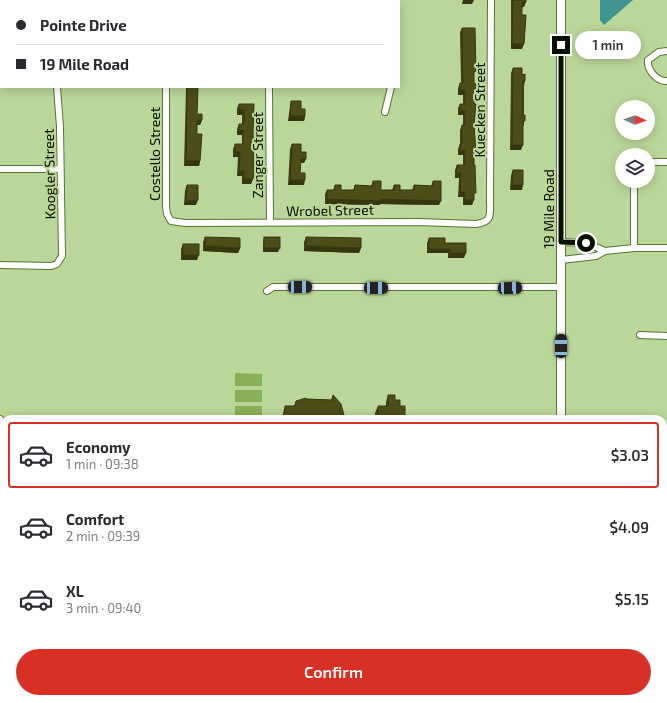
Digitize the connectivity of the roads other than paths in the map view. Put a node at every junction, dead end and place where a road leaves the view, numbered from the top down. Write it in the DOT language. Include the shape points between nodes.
graph roads {
  1 [pos="491,0"];
  2 [pos="561,0"];
  3 [pos="667,51"];
  4 [pos="667,81"];
  5 [pos="58,88"];
  6 [pos="166,88"];
  7 [pos="269,88"];
  8 [pos="391,88"];
  9 [pos="385,112"];
  10 [pos="655,162"];
  11 [pos="667,162"];
  12 [pos="0,169"];
  13 [pos="60,169"];
  14 [pos="634,188"];
  15 [pos="488,219"];
  16 [pos="171,220"];
  17 [pos="270,222"];
  18 [pos="561,242"];
  19 [pos="634,248"];
  20 [pos="667,248"];
  21 [pos="605,251"];
  22 [pos="561,260"];
  23 [pos="0,265"];
  24 [pos="561,287"];
  25 [pos="267,291"];
  26 [pos="640,335"];
  27 [pos="667,336"];
  28 [pos="561,415"];
  1 -- 15 [label="street, Kuecken Street" via="491,177"];
  2 -- 18 [label="street, 19 Mile Road"];
  3 -- 4 [label="street" via="659,52 648,60 648,65 656,78 662,82"];
  5 -- 13 [label="street, Koogler Street"];
  6 -- 16 [label="street, Costello Street" via="166,207"];
  7 -- 17 [label="street, Zanger Street"];
  8 -- 9 [label="street"];
  10 -- 11 [label="street"];
  12 -- 13 [label="street"];
  13 -- 23 [label="street, Koogler Street" via="60,261 51,266"];
  14 -- 19 [label="street"];
  15 -- 17 [label="street, Wrobel Street" via="484,223 476,224"];
  16 -- 17 [label="street, Wrobel Street"];
  18 -- 21 [label="street" via="586,243"];
  18 -- 22 [label="street, 19 Mile Road"];
  19 -- 20 [label="street"];
  19 -- 21 [label="street"];
  21 -- 22 [label="street" via="596,256"];
  22 -- 24 [label="street, 19 Mile Road"];
  24 -- 25 [label="street" via="273,287"];
  24 -- 28 [label="street, 19 Mile Road"];
  26 -- 27 [label="street"];
}
